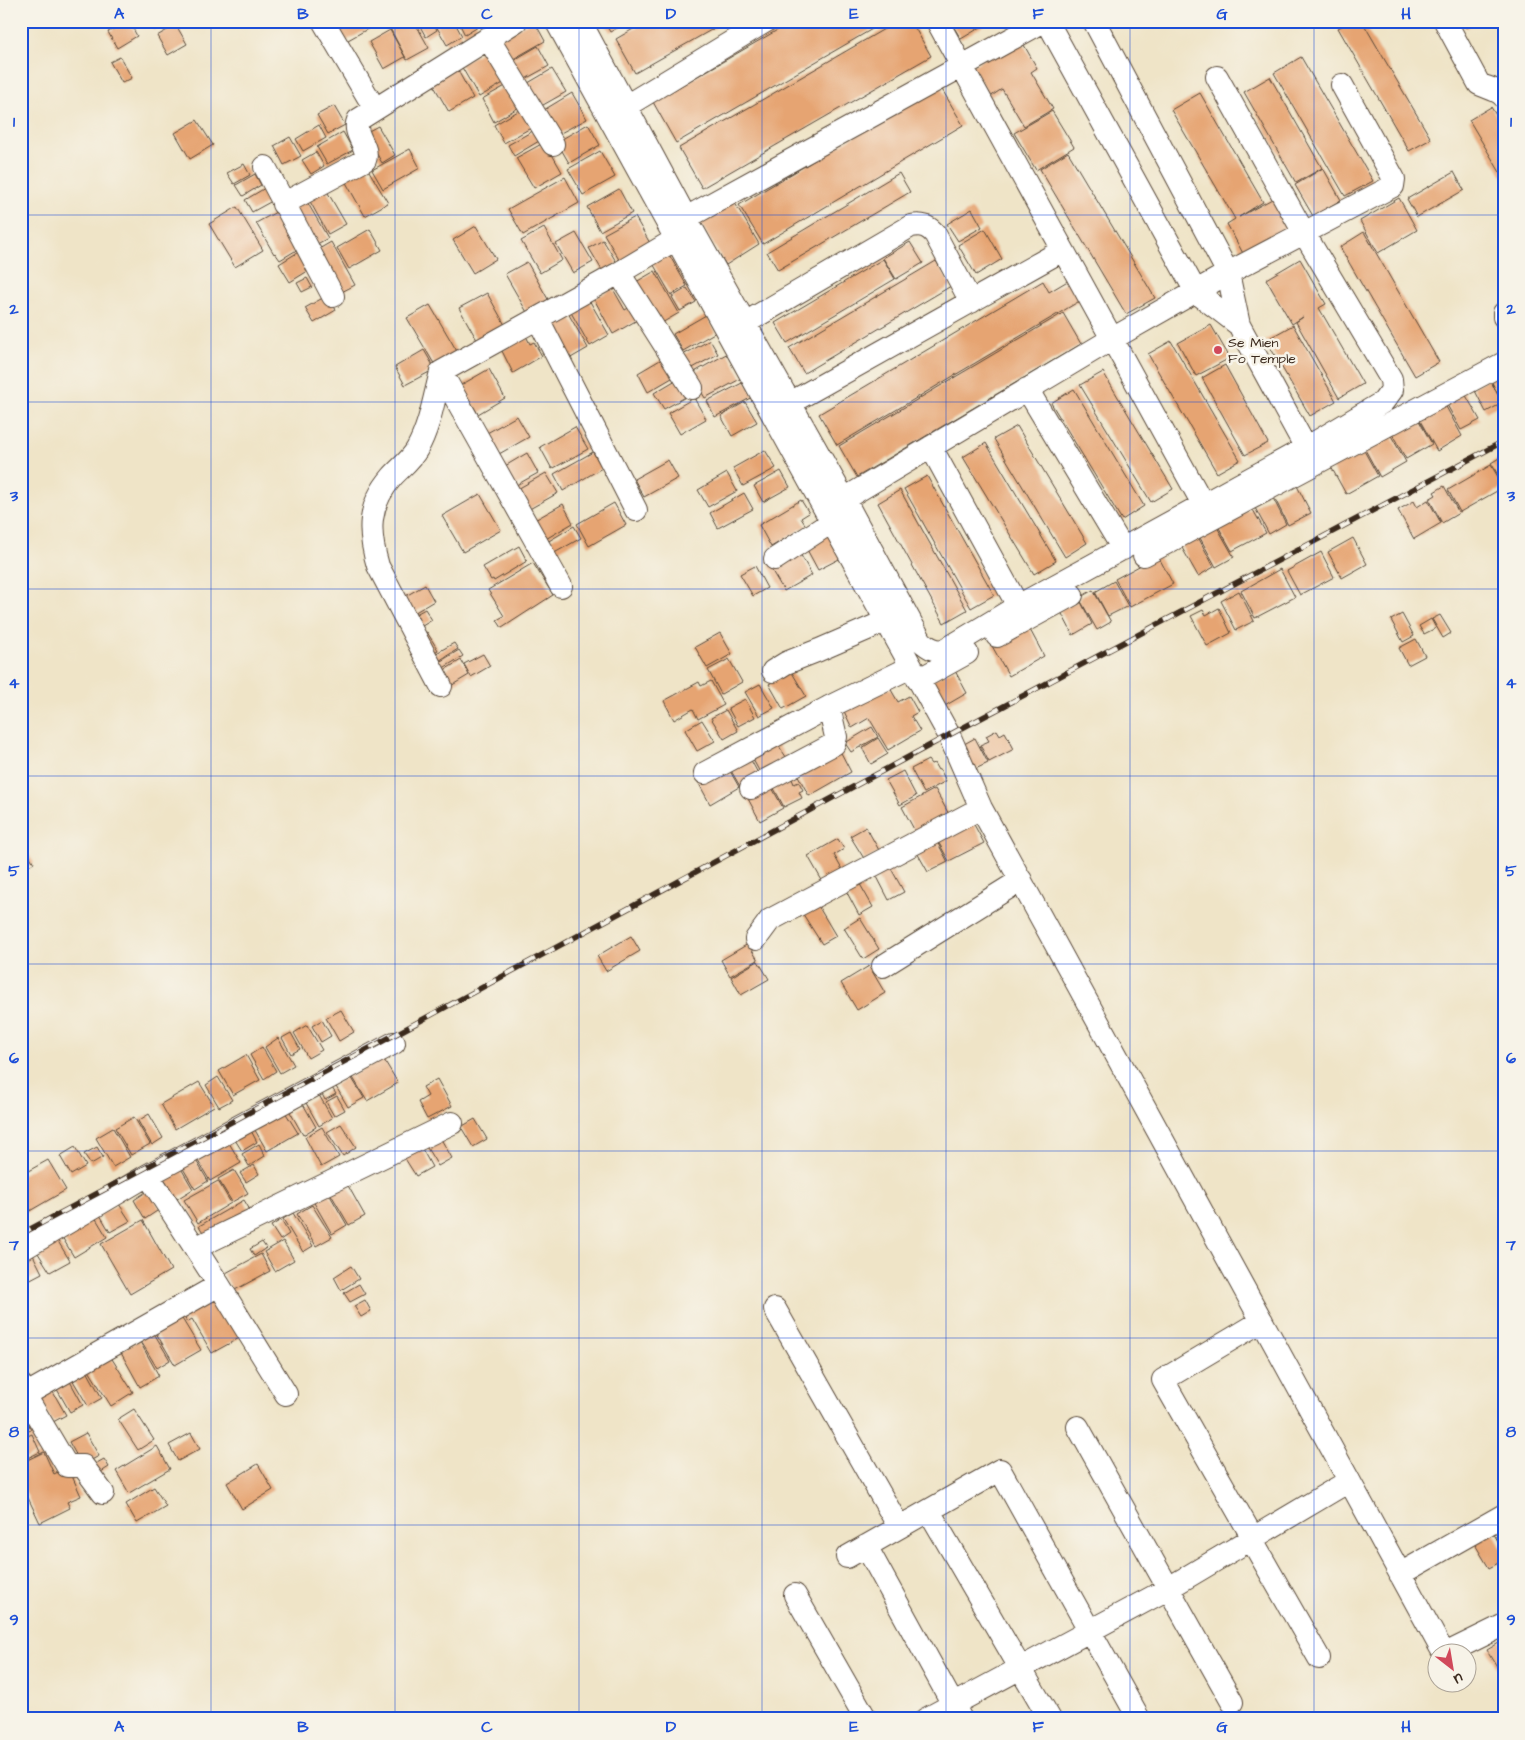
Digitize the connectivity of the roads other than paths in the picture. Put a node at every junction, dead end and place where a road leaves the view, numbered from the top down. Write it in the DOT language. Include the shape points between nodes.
graph roads {
  1 [pos="323,21"];
  2 [pos="516,21"];
  3 [pos="556,21"];
  4 [pos="580,21"];
  5 [pos="766,21"];
  6 [pos="937,21"];
  7 [pos="1045,21"];
  8 [pos="1094,21"];
  9 [pos="1445,21"];
  10 [pos="488,38"];
  11 [pos="962,67"];
  12 [pos="1217,77"];
  13 [pos="1342,85"];
  14 [pos="1504,97"];
  15 [pos="626,106"];
  16 [pos="374,109"];
  17 [pos="552,144"];
  18 [pos="265,167"];
  19 [pos="283,204"];
  20 [pos="686,218"];
  21 [pos="1304,232"];
  22 [pos="676,238"];
  23 [pos="1063,250"];
  24 [pos="619,273"];
  25 [pos="1228,273"];
  26 [pos="1196,292"];
  27 [pos="333,296"];
  28 [pos="971,302"];
  29 [pos="1504,313"];
  30 [pos="1504,318"];
  31 [pos="538,319"];
  32 [pos="745,322"];
  33 [pos="1239,325"];
  34 [pos="1112,339"];
  35 [pos="1504,363"];
  36 [pos="441,372"];
  37 [pos="692,388"];
  38 [pos="1027,390"];
  39 [pos="790,403"];
  40 [pos="931,447"];
  41 [pos="1306,448"];
  42 [pos="844,499"];
  43 [pos="1203,504"];
  44 [pos="636,510"];
  45 [pos="833,522"];
  46 [pos="1123,549"];
  47 [pos="775,559"];
  48 [pos="561,586"];
  49 [pos="1018,606"];
  50 [pos="886,621"];
  51 [pos="773,671"];
  52 [pos="914,674"];
  53 [pos="441,686"];
  54 [pos="829,707"];
  55 [pos="705,773"];
  56 [pos="750,788"];
  57 [pos="981,808"];
  58 [pos="1022,880"];
  59 [pos="756,938"];
  60 [pos="883,966"];
  61 [pos="394,1043"];
  62 [pos="452,1123"];
  63 [pos="148,1175"];
  64 [pos="195,1248"];
  65 [pos="21,1250"];
  66 [pos="219,1285"];
  67 [pos="775,1309"];
  68 [pos="1262,1321"];
  69 [pos="23,1390"];
  70 [pos="286,1394"];
  71 [pos="1078,1427"];
  72 [pos="1349,1481"];
  73 [pos="103,1493"];
  74 [pos="929,1510"];
  75 [pos="1504,1515"];
  76 [pos="900,1527"];
  77 [pos="1252,1538"];
  78 [pos="866,1546"];
  79 [pos="847,1557"];
  80 [pos="1400,1574"];
  81 [pos="1168,1589"];
  82 [pos="795,1596"];
  83 [pos="1504,1625"];
  84 [pos="1091,1631"];
  85 [pos="1437,1642"];
  86 [pos="1470,1642"];
  87 [pos="1319,1658"];
  88 [pos="1020,1668"];
  89 [pos="1232,1702"];
  90 [pos="957,1712"];
  91 [pos="866,1719"];
  92 [pos="926,1719"];
  93 [pos="1050,1719"];
  94 [pos="1140,1719"];
  1 -- 16 [label="street"];
  2 -- 10 [label="street"];
  3 -- 22 [label="street"];
  4 -- 15 [label="street"];
  5 -- 15 [label="street"];
  6 -- 11 [label="street"];
  7 -- 11 [label="street"];
  7 -- 26 [label="street"];
  8 -- 25 [label="street"];
  9 -- 14 [label="street" via="1479,84"];
  10 -- 16 [label="street"];
  10 -- 17 [label="street"];
  11 -- 20 [label="street"];
  11 -- 23 [label="street"];
  12 -- 21 [label="street"];
  13 -- 21 [label="street" via="1395,183 1391,188"];
  15 -- 20 [label="street"];
  16 -- 19 [label="street" via="357,123 365,160"];
  18 -- 19 [label="street"];
  19 -- 27 [label="street"];
  20 -- 32 [label="street"];
  21 -- 25 [label="street"];
  21 -- 41 [label="street" via="1392,385 1383,402"];
  22 -- 24 [label="street"];
  22 -- 45 [label="street"];
  23 -- 28 [label="street"];
  23 -- 34 [label="street"];
  24 -- 31 [label="street"];
  24 -- 37 [label="street"];
  25 -- 26 [label="street"];
  25 -- 33 [label="street"];
  26 -- 33 [label="street"];
  26 -- 34 [label="street"];
  28 -- 32 [label="street" via="935,234 919,224"];
  28 -- 39 [label="street"];
  29 -- 30 [label="street"];
  31 -- 36 [label="street"];
  31 -- 44 [label="street"];
  32 -- 39 [label="street"];
  33 -- 41 [label="street"];
  34 -- 38 [label="street"];
  34 -- 43 [label="street"];
  35 -- 52 [label="street"];
  36 -- 48 [label="street"];
  36 -- 53 [label="street" via="425,432 409,460 378,496 371,525 378,566"];
  38 -- 40 [label="street"];
  38 -- 46 [label="street"];
  39 -- 42 [label="street"];
  40 -- 42 [label="street"];
  40 -- 49 [label="street"];
  41 -- 43 [label="street"];
  42 -- 49 [label="street" via="921,641 927,646 936,651 945,650"];
  43 -- 46 [label="street"];
  45 -- 47 [label="street"];
  45 -- 50 [label="street"];
  46 -- 49 [label="street"];
  50 -- 51 [label="street"];
  50 -- 52 [label="street"];
  52 -- 54 [label="street"];
  52 -- 57 [label="street" via="949,735"];
  54 -- 55 [label="street"];
  54 -- 56 [label="street" via="836,737 834,744"];
  57 -- 58 [label="street"];
  57 -- 59 [label="street" via="770,920"];
  58 -- 60 [label="street"];
  58 -- 68 [label="street"];
  61 -- 63 [label="street"];
  62 -- 64 [label="street"];
  63 -- 64 [label="street"];
  63 -- 65 [label="street"];
  64 -- 66 [label="street"];
  66 -- 69 [label="street"];
  66 -- 70 [label="street"];
  67 -- 76 [label="street"];
  68 -- 72 [label="street"];
  68 -- 77 [label="street" via="1163,1380"];
  69 -- 73 [label="street" via="67,1466 83,1466"];
  71 -- 81 [label="street"];
  72 -- 77 [label="street"];
  72 -- 80 [label="street"];
  74 -- 76 [label="street"];
  74 -- 84 [label="street" via="1000,1470"];
  74 -- 88 [label="street"];
  75 -- 80 [label="street"];
  76 -- 78 [label="street"];
  77 -- 81 [label="street"];
  77 -- 87 [label="street"];
  78 -- 79 [label="street"];
  78 -- 90 [label="street"];
  80 -- 85 [label="street"];
  81 -- 84 [label="street"];
  81 -- 89 [label="street"];
  82 -- 91 [label="street"];
  83 -- 86 [label="street"];
  84 -- 88 [label="street"];
  84 -- 94 [label="street"];
  88 -- 90 [label="street"];
  88 -- 93 [label="street"];
  90 -- 92 [label="street"];
}
